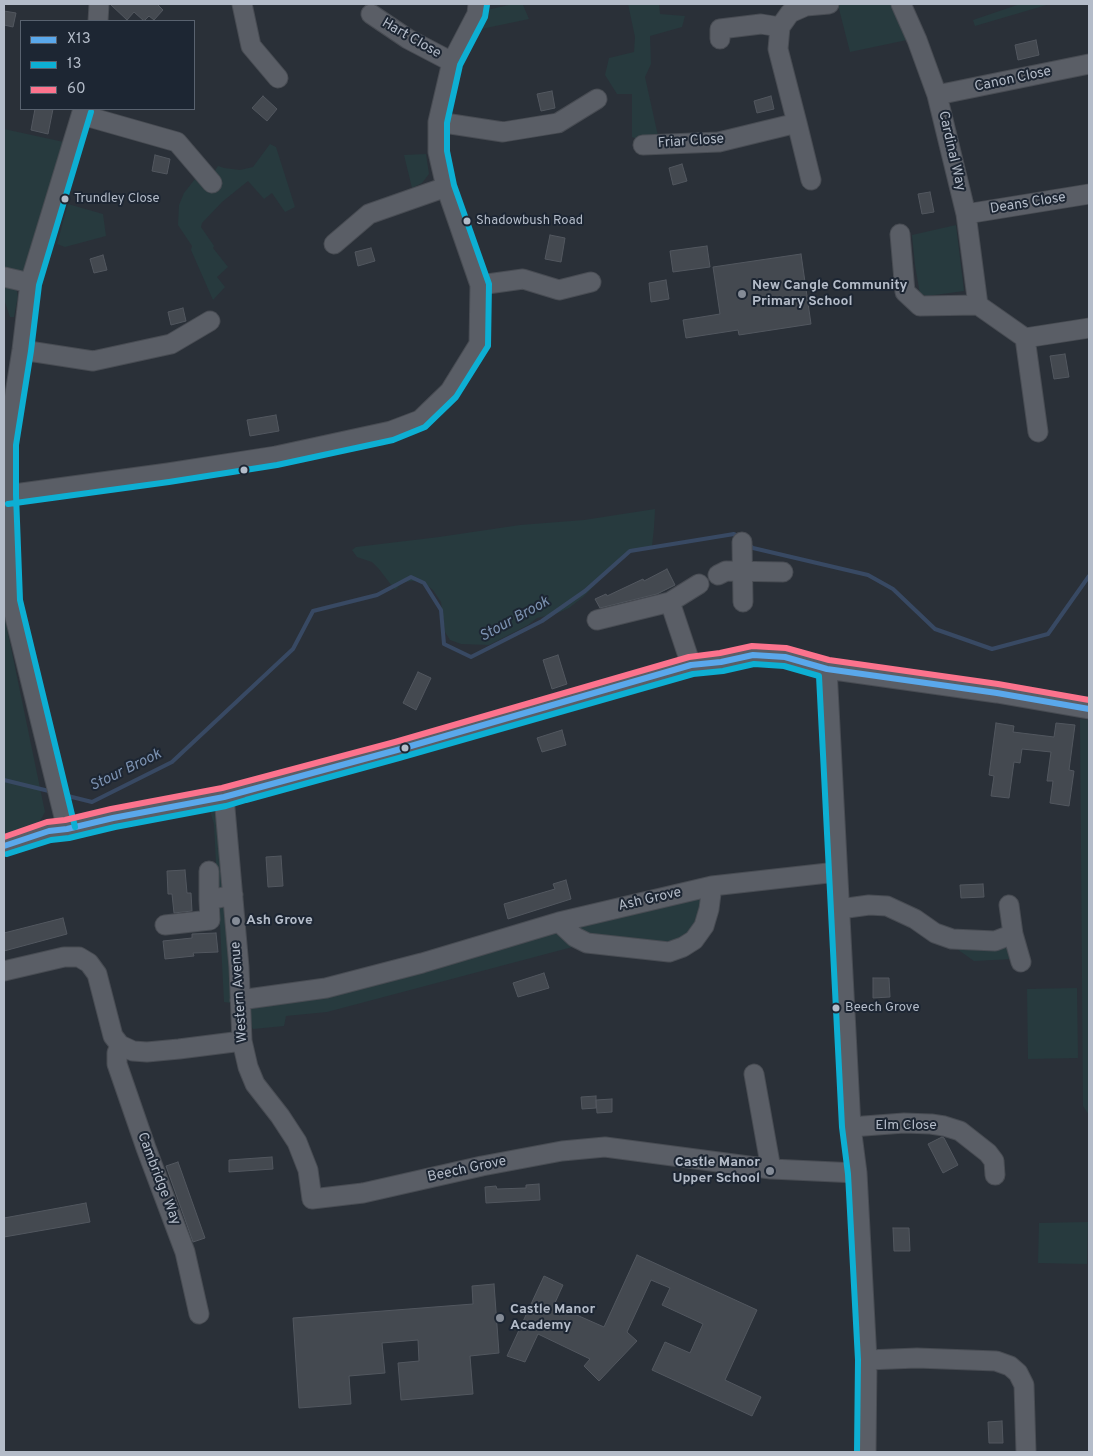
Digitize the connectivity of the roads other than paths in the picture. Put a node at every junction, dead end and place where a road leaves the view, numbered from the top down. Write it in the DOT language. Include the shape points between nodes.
graph roads {
  1 [pos="95,4"];
  2 [pos="99,4"];
  3 [pos="242,4"];
  4 [pos="478,4"];
  5 [pos="829,4"];
  6 [pos="901,4"];
  7 [pos="805,5"];
  8 [pos="371,14"];
  9 [pos="99,20"];
  10 [pos="780,27"];
  11 [pos="720,39"];
  12 [pos="452,62"];
  13 [pos="1089,64"];
  14 [pos="278,78"];
  15 [pos="937,95"];
  16 [pos="597,99"];
  17 [pos="82,112"];
  18 [pos="438,122"];
  19 [pos="797,123"];
  20 [pos="643,145"];
  21 [pos="811,180"];
  22 [pos="212,183"];
  23 [pos="446,187"];
  24 [pos="1089,194"];
  25 [pos="966,214"];
  26 [pos="900,234"];
  27 [pos="334,244"];
  28 [pos="4,277"];
  29 [pos="591,282"];
  30 [pos="30,283"];
  31 [pos="480,285"];
  32 [pos="978,304"];
  33 [pos="210,322"];
  34 [pos="1089,328"];
  35 [pos="1025,338"];
  36 [pos="22,350"];
  37 [pos="1038,432"];
  38 [pos="7,495"];
  39 [pos="742,542"];
  40 [pos="743,571"];
  41 [pos="783,572"];
  42 [pos="718,575"];
  43 [pos="699,584"];
  44 [pos="670,602"];
  45 [pos="743,602"];
  46 [pos="597,620"];
  47 [pos="691,665"];
  48 [pos="827,669"];
  49 [pos="1089,709"];
  50 [pos="224,797"];
  51 [pos="67,829"];
  52 [pos="4,846"];
  53 [pos="209,871"];
  54 [pos="837,872"];
  55 [pos="712,886"];
  56 [pos="233,895"];
  57 [pos="210,900"];
  58 [pos="1009,905"];
  59 [pos="840,909"];
  60 [pos="559,922"];
  61 [pos="165,925"];
  62 [pos="1013,934"];
  63 [pos="1021,962"];
  64 [pos="4,971"];
  65 [pos="240,1000"];
  66 [pos="242,1041"];
  67 [pos="120,1045"];
  68 [pos="754,1074"];
  69 [pos="851,1127"];
  70 [pos="771,1169"];
  71 [pos="857,1173"];
  72 [pos="995,1176"];
  73 [pos="312,1199"];
  74 [pos="197,1314"];
  75 [pos="867,1360"];
  76 [pos="866,1452"];
  77 [pos="1026,1452"];
  1 -- 2 [label="street"];
  2 -- 9 [label="street"];
  3 -- 14 [label="street" via="251,46"];
  4 -- 12 [label="street"];
  5 -- 7 [label="street"];
  6 -- 15 [label="street, Cardinal Way"];
  7 -- 10 [label="street" via="790,13"];
  8 -- 12 [label="street, Hart Close" via="408,39"];
  10 -- 11 [label="street" via="761,24 720,29"];
  10 -- 19 [label="street" via="778,49"];
  12 -- 18 [label="street"];
  13 -- 15 [label="street, Canon Close"];
  15 -- 25 [label="street, Cardinal Way"];
  16 -- 18 [label="street" via="558,123 504,132"];
  17 -- 22 [label="street" via="177,142"];
  17 -- 30 [label="street"];
  18 -- 23 [label="street" via="438,152"];
  19 -- 20 [label="street, Friar Close" via="719,142"];
  19 -- 21 [label="street"];
  23 -- 27 [label="street" via="369,214"];
  23 -- 31 [label="street"];
  24 -- 25 [label="street, Deans Close"];
  25 -- 32 [label="street, Cardinal Way"];
  26 -- 32 [label="street" via="904,292 920,306"];
  28 -- 30 [label="street"];
  29 -- 31 [label="street" via="559,290 523,279"];
  30 -- 36 [label="street"];
  31 -- 38 [label="street" via="479,344 450,391 420,420 390,431 276,456"];
  32 -- 35 [label="street"];
  33 -- 36 [label="street" via="171,344 92,361"];
  34 -- 35 [label="street"];
  35 -- 37 [label="street"];
  36 -- 38 [label="street" via="7,444"];
  38 -- 51 [label="street" via="11,601"];
  39 -- 40 [label="street"];
  40 -- 41 [label="street"];
  40 -- 42 [label="street"];
  40 -- 45 [label="street"];
  43 -- 44 [label="street"];
  44 -- 46 [label="street"];
  44 -- 47 [label="street"];
  47 -- 48 [label="street" via="753,654 785,657"];
  47 -- 50 [label="street"];
  48 -- 49 [label="street"];
  48 -- 54 [label="street"];
  50 -- 51 [label="street"];
  50 -- 56 [label="street, Western Avenue"];
  51 -- 52 [label="street" via="49,831"];
  53 -- 57 [label="street"];
  54 -- 55 [label="street, Ash Grove"];
  54 -- 59 [label="street"];
  55 -- 60 [label="street, Ash Grove"];
  55 -- 60 [label="street" via="704,926 694,940 669,952 587,943"];
  56 -- 57 [label="street"];
  56 -- 65 [label="street, Western Avenue"];
  57 -- 61 [label="street" via="210,920"];
  58 -- 62 [label="street"];
  59 -- 62 [label="street" via="887,906 952,939 995,941"];
  59 -- 69 [label="street"];
  60 -- 65 [label="street, Ash Grove" via="326,988"];
  62 -- 63 [label="street"];
  64 -- 67 [label="street" via="64,957 79,957 89,963 96,974 113,1036"];
  65 -- 66 [label="street, Western Avenue"];
  66 -- 67 [label="street" via="147,1052 133,1051"];
  66 -- 73 [label="street, Western Avenue" via="254,1084 297,1142 308,1170"];
  67 -- 74 [label="street, Cambridge Way" via="116,1064 185,1252"];
  68 -- 70 [label="street"];
  69 -- 71 [label="street"];
  69 -- 72 [label="street, Elm Close" via="904,1123 931,1124 960,1131 988,1153 994,1161"];
  70 -- 71 [label="street, Beech Grove"];
  70 -- 73 [label="street, Beech Grove" via="605,1147 562,1151 363,1193"];
  71 -- 75 [label="street"];
  75 -- 76 [label="street"];
  75 -- 77 [label="street" via="996,1361 1010,1366 1024,1385"];
}
